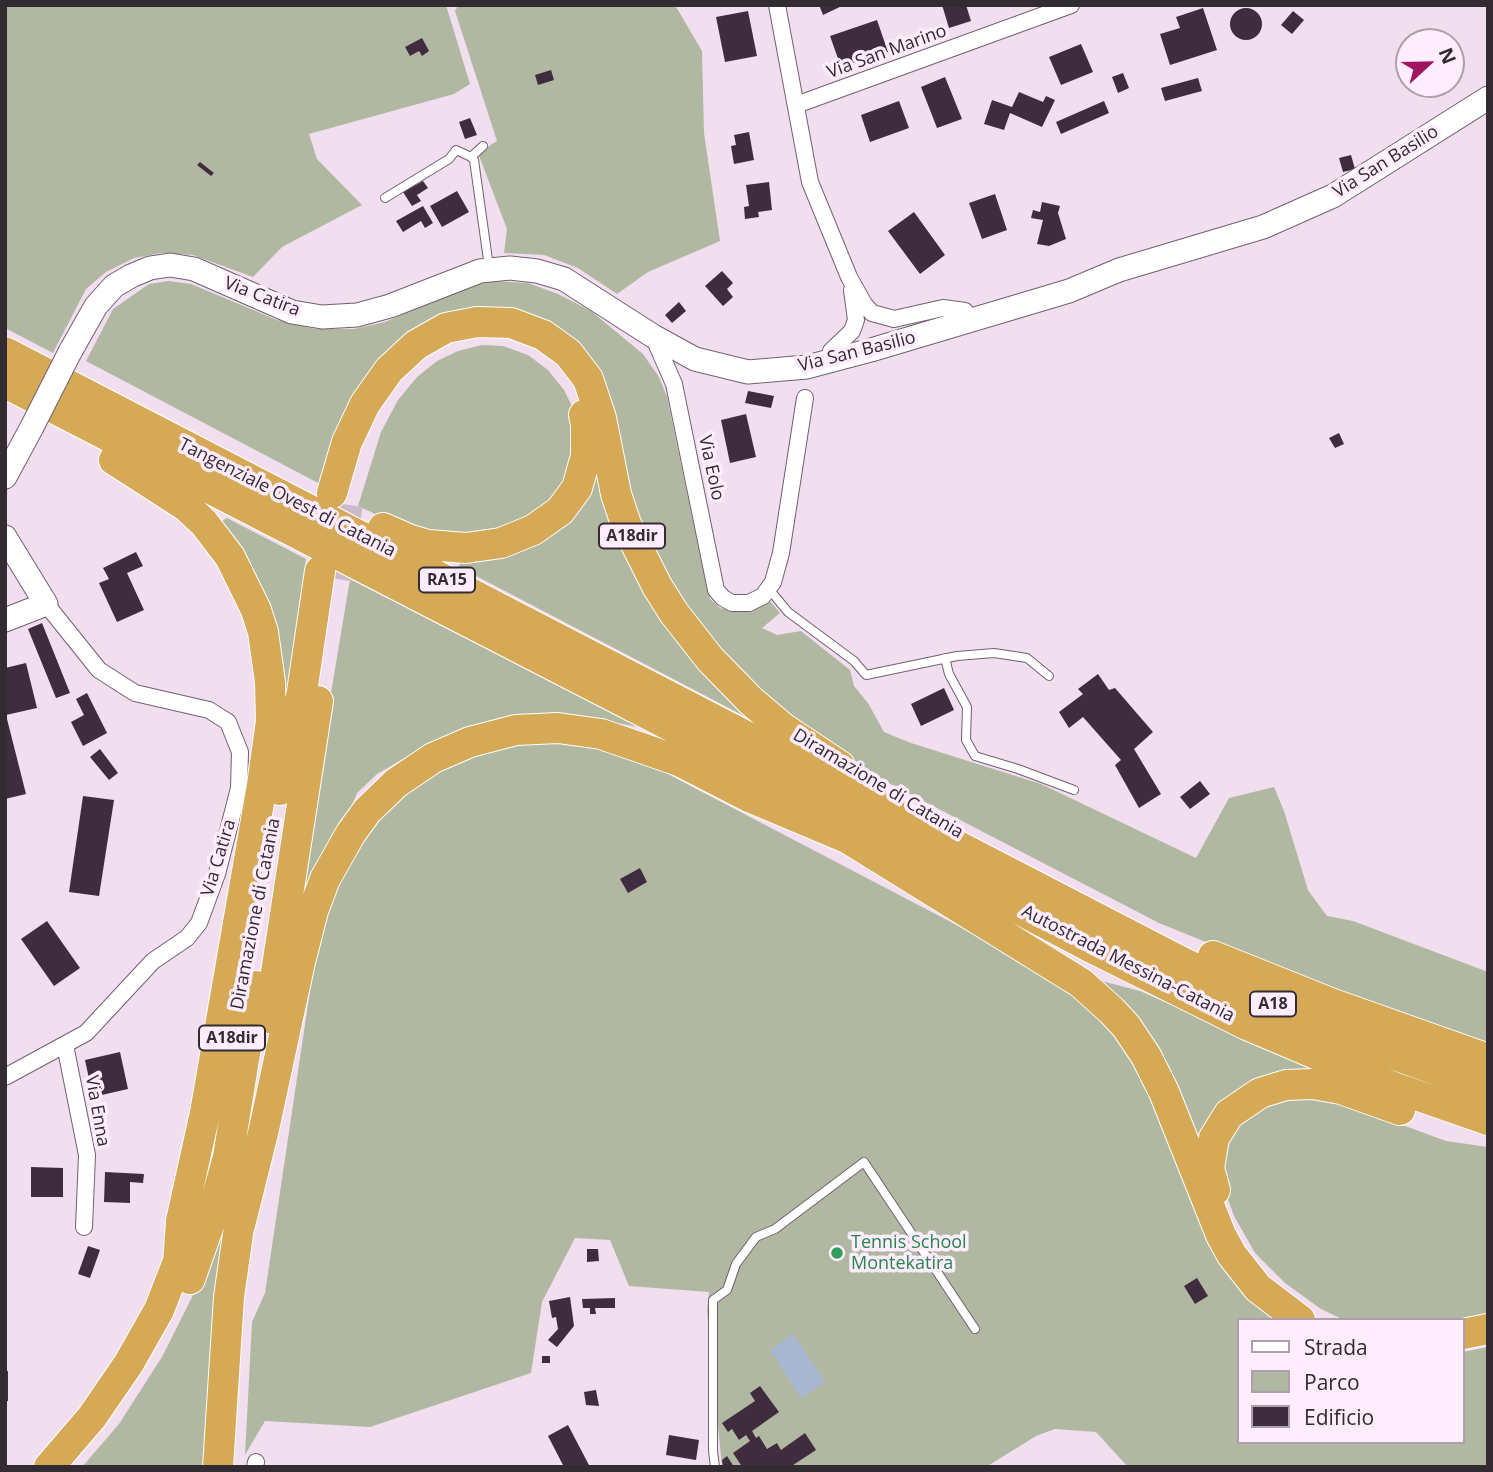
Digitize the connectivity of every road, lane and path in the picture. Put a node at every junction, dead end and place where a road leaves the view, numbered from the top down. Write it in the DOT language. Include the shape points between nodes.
graph roads {
  1 [pos="777,5"];
  2 [pos="1071,5"];
  3 [pos="1488,98"];
  4 [pos="796,105"];
  5 [pos="483,146"];
  6 [pos="471,157"];
  7 [pos="385,198"];
  8 [pos="490,270"];
  9 [pos="1119,270"];
  10 [pos="849,277"];
  11 [pos="965,312"];
  12 [pos="653,336"];
  13 [pos="831,351"];
  14 [pos="5,352"];
  15 [pos="5,383"];
  16 [pos="805,398"];
  17 [pos="5,402"];
  18 [pos="111,406"];
  19 [pos="5,477"];
  20 [pos="5,537"];
  21 [pos="771,585"];
  22 [pos="46,604"];
  23 [pos="5,621"];
  24 [pos="945,659"];
  25 [pos="1049,676"];
  26 [pos="302,692"];
  27 [pos="1074,790"];
  28 [pos="856,820"];
  29 [pos="1028,881"];
  30 [pos="1067,901"];
  31 [pos="267,1028"];
  32 [pos="65,1045"];
  33 [pos="1488,1059"];
  34 [pos="5,1077"];
  35 [pos="1488,1089"];
  36 [pos="1488,1120"];
  37 [pos="264,1129"];
  38 [pos="1488,1133"];
  39 [pos="240,1225"];
  40 [pos="84,1227"];
  41 [pos="178,1265"];
  42 [pos="1297,1318"];
  43 [pos="1316,1318"];
  44 [pos="975,1329"];
  45 [pos="1488,1329"];
  46 [pos="1465,1334"];
  47 [pos="1488,1339"];
  48 [pos="1465,1344"];
  49 [pos="248,1465"];
  50 [pos="49,1467"];
  51 [pos="71,1467"];
  52 [pos="218,1467"];
  53 [pos="715,1467"];
  1 -- 4 [label="street"];
  2 -- 4 [label="street, Via San Marino"];
  3 -- 9 [label="street, Via San Basilio" via="1333,196 1262,227"];
  4 -- 10 [label="street" via="810,182"];
  5 -- 6 [label="lane"];
  6 -- 7 [label="lane" via="456,150 449,159"];
  6 -- 8 [label="lane"];
  8 -- 12 [label="street, Via Catira" via="537,271 564,279"];
  8 -- 19 [label="street, Via Catira, bridge" via="390,306 357,315 322,317 292,312 194,269 170,265 131,276 96,306"];
  9 -- 11 [label="street, Via San Basilio" via="1068,280"];
  9 -- 12 [label="street, Via San Basilio" via="1069,291 807,367 748,372 695,359"];
  10 -- 11 [label="street" via="864,304 884,318 943,308"];
  10 -- 13 [label="street" via="856,320 852,331"];
  11 -- 13 [label="street, Via San Basilio"];
  12 -- 13 [label="street, Via San Basilio" via="748,361"];
  12 -- 21 [label="street, Via Eolo" via="674,384 716,590 732,603 749,603"];
  14 -- 18 [label="highway, Tangenziale Ovest di Catania / RA15"];
  15 -- 28 [label="highway, Tangenziale Ovest di Catania / RA15"];
  16 -- 21 [label="street" via="781,553"];
  17 -- 41 [label="highway" via="119,463 187,507 230,557 249,593 265,643 271,701 268,748 205,1113 181,1221"];
  18 -- 28 [label="highway, Tangenziale Ovest di Catania / RA15"];
  18 -- 29 [label="highway, Diramazione di Catania / A18dir" via="210,441 408,540 466,548 501,543 547,522 568,501 577,488 586,456 586,424 576,394 547,358 521,343 477,338 452,344 413,367 378,412 340,498 347,442 365,404 389,370 416,345 446,328 477,321 511,323 543,334 568,353 588,379 626,524 657,586 710,659 783,728 960,832"];
  20 -- 22 [label="street, Via Catira"];
  21 -- 24 [label="lane" via="788,612 866,675"];
  22 -- 23 [label="street"];
  22 -- 32 [label="street, Via Catira" via="99,670 135,694 209,710 228,722 240,752 239,788 199,923 187,938 153,961 86,1033"];
  24 -- 25 [label="lane" via="994,653 1027,658"];
  24 -- 27 [label="lane" via="967,707 966,740 975,756"];
  26 -- 31 [label="highway, Diramazione di Catania / A18dir" via="329,575"];
  26 -- 41 [label="highway, Diramazione di Catania / A18dir" via="265,856 211,1154"];
  26 -- 51 [label="highway" via="237,1108 211,1222 176,1315 145,1371"];
  28 -- 29 [label="highway, Autostrada Messina-Catania / A18"];
  28 -- 36 [label="highway, Autostrada Messina-Catania / A18" via="1088,946 1247,1025 1396,1088"];
  28 -- 37 [label="highway" via="749,797 679,761 601,734 558,728 516,730 433,758 396,783 367,811 325,879 300,962"];
  28 -- 42 [label="highway" via="1081,983 1126,1026 1164,1093 1232,1255 1258,1288"];
  29 -- 30 [label="highway, Autostrada Messina-Catania / A18"];
  30 -- 33 [label="highway" via="1126,919 1333,1004"];
  30 -- 35 [label="highway, Autostrada Messina-Catania / A18" via="1184,963 1329,1031"];
  31 -- 37 [label="highway"];
  31 -- 39 [label="highway, Diramazione di Catania / A18dir"];
  32 -- 34 [label="street"];
  32 -- 40 [label="street, Via Enna" via="87,1155"];
  37 -- 39 [label="highway"];
  37 -- 49 [label="highway" via="243,1312"];
  38 -- 43 [label="highway" via="1449,1128 1340,1089 1313,1084 1271,1088 1229,1114 1214,1138 1209,1168 1229,1230 1265,1281"];
  39 -- 52 [label="highway, Diramazione di Catania / A18dir" via="229,1297"];
  41 -- 50 [label="highway, Diramazione di Catania / A18dir" via="130,1363"];
  44 -- 53 [label="lane" via="864,1162 775,1229 756,1237 736,1264 727,1290 713,1300"];
  45 -- 46 [label="highway"];
  47 -- 48 [label="highway"];
}
